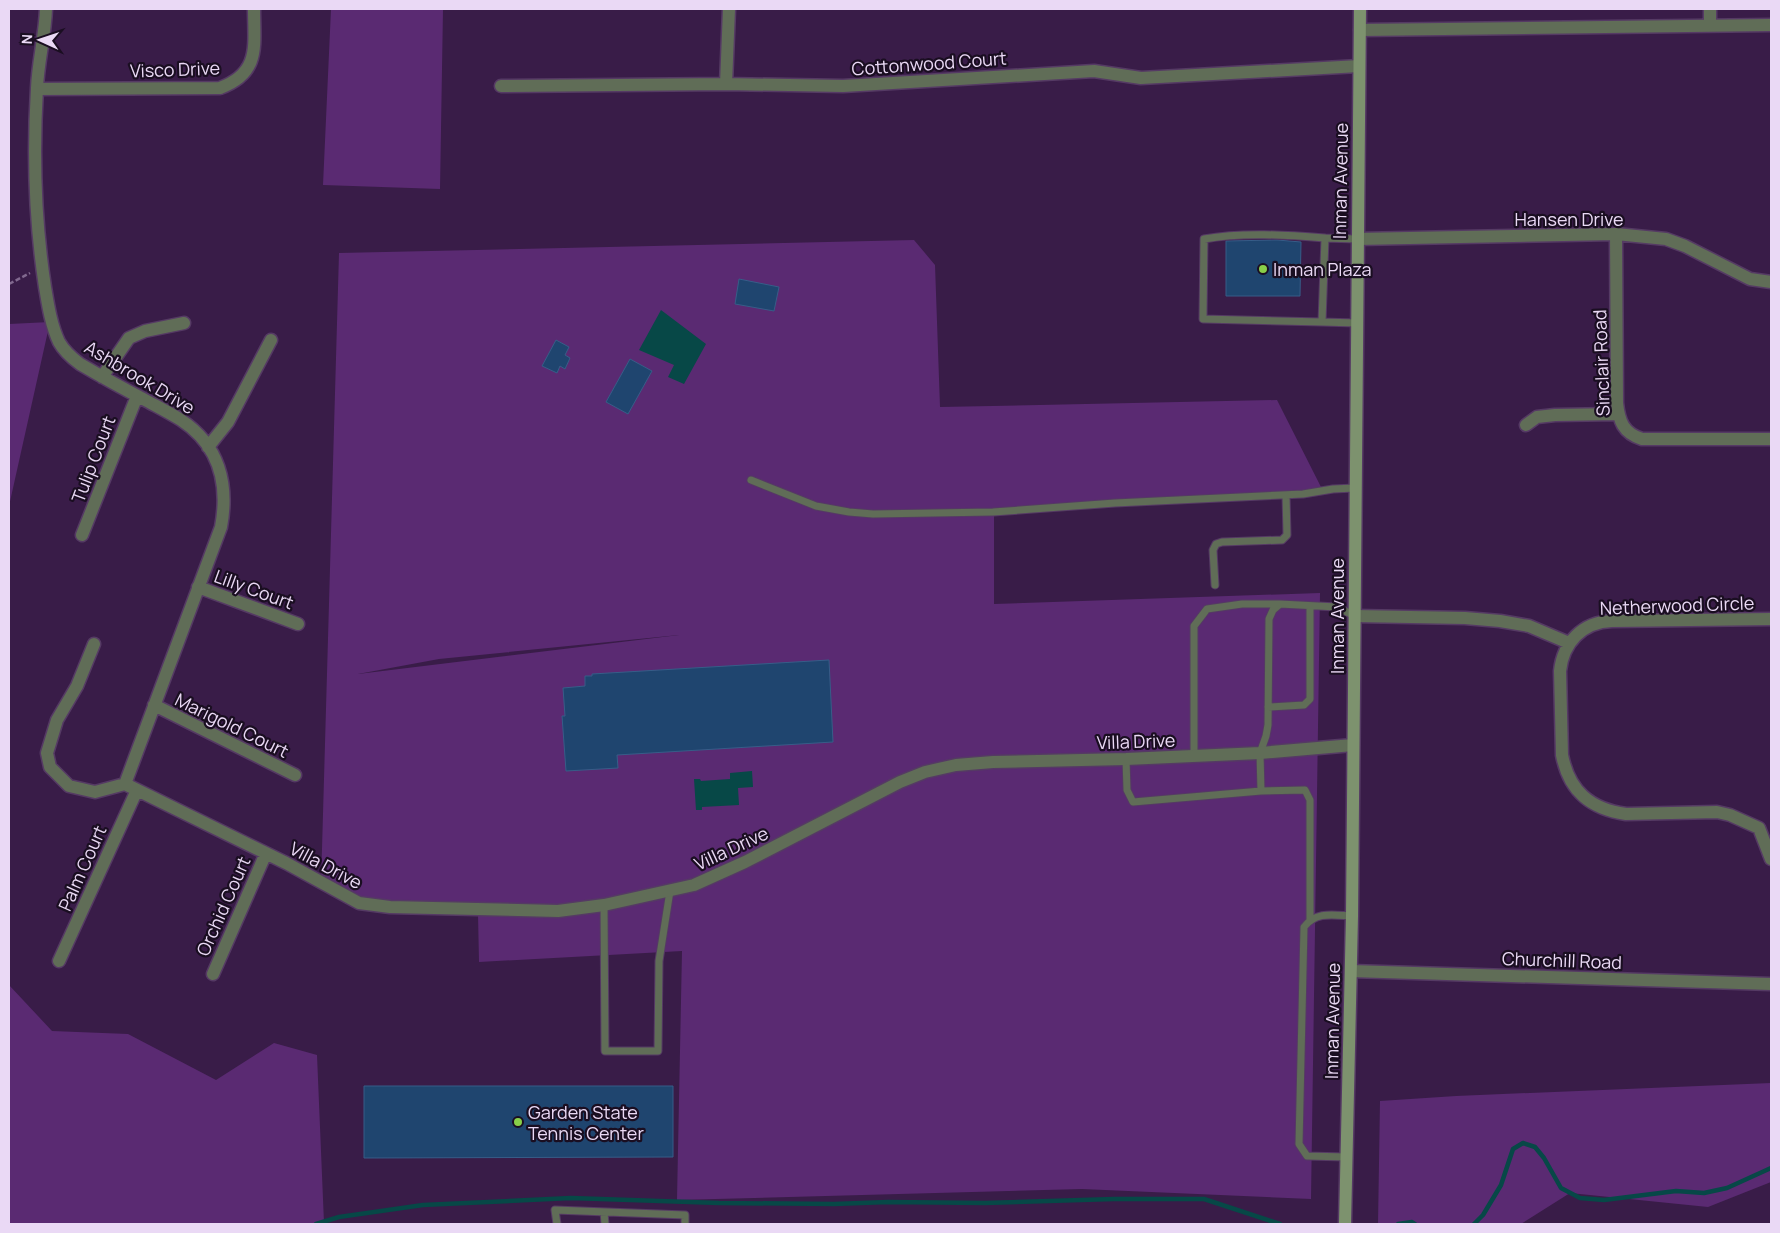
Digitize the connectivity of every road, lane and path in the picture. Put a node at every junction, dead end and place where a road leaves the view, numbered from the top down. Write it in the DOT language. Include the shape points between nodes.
graph roads {
  1 [pos="46,9"];
  2 [pos="254,9"];
  3 [pos="729,9"];
  4 [pos="1360,9"];
  5 [pos="1710,9"];
  6 [pos="1710,25"];
  7 [pos="1771,25"];
  8 [pos="1360,30"];
  9 [pos="1359,66"];
  10 [pos="726,84"];
  11 [pos="501,86"];
  12 [pos="37,89"];
  13 [pos="1616,234"];
  14 [pos="1325,238"];
  15 [pos="1357,239"];
  16 [pos="42,267"];
  17 [pos="1771,282"];
  18 [pos="9,284"];
  19 [pos="1322,322"];
  20 [pos="1357,323"];
  21 [pos="184,324"];
  22 [pos="271,340"];
  23 [pos="102,377"];
  24 [pos="137,396"];
  25 [pos="1618,414"];
  26 [pos="1526,425"];
  27 [pos="1771,439"];
  28 [pos="208,446"];
  29 [pos="751,480"];
  30 [pos="1355,488"];
  31 [pos="1286,495"];
  32 [pos="82,535"];
  33 [pos="1215,585"];
  34 [pos="198,587"];
  35 [pos="1280,604"];
  36 [pos="1310,606"];
  37 [pos="1355,616"];
  38 [pos="1771,619"];
  39 [pos="298,624"];
  40 [pos="1569,643"];
  41 [pos="94,644"];
  42 [pos="154,705"];
  43 [pos="1268,707"];
  44 [pos="1353,745"];
  45 [pos="1260,753"];
  46 [pos="1194,756"];
  47 [pos="1126,759"];
  48 [pos="295,775"];
  49 [pos="131,787"];
  50 [pos="1261,791"];
  51 [pos="266,853"];
  52 [pos="1771,858"];
  53 [pos="670,891"];
  54 [pos="604,905"];
  55 [pos="1352,916"];
  56 [pos="1310,918"];
  57 [pos="59,960"];
  58 [pos="1351,971"];
  59 [pos="213,974"];
  60 [pos="1771,984"];
  61 [pos="1346,1156"];
  62 [pos="604,1212"];
  63 [pos="557,1224"];
  64 [pos="605,1224"];
  65 [pos="685,1224"];
  66 [pos="1345,1224"];
  1 -- 12 [label="street, Ashbrook Drive"];
  2 -- 12 [label="street, Visco Drive" via="254,57 243,76 232,84 220,88"];
  3 -- 10 [label="street"];
  4 -- 8 [label="main road, Inman Avenue"];
  5 -- 6 [label="street"];
  6 -- 7 [label="street"];
  6 -- 8 [label="street"];
  8 -- 9 [label="main road, Inman Avenue"];
  9 -- 10 [label="street, Cottonwood Court" via="1141,78 1094,71 843,86"];
  9 -- 15 [label="main road, Inman Avenue"];
  10 -- 11 [label="street, Cottonwood Court"];
  12 -- 16 [label="street, Ashbrook Drive" via="35,183"];
  13 -- 15 [label="street, Hansen Drive"];
  13 -- 17 [label="street, Hansen Drive" via="1666,239 1750,279"];
  13 -- 25 [label="street, Sinclair Road"];
  14 -- 15 [label="lane"];
  14 -- 19 [label="lane"];
  14 -- 19 [label="lane" via="1296,235 1204,239 1203,319"];
  15 -- 20 [label="main road, Inman Avenue"];
  16 -- 18 [label="path"];
  16 -- 23 [label="street, Ashbrook Drive" via="54,330 60,343 80,364"];
  19 -- 20 [label="lane"];
  20 -- 30 [label="main road, Inman Avenue"];
  21 -- 23 [label="street" via="145,331 129,338"];
  22 -- 28 [label="street" via="228,422"];
  23 -- 24 [label="street, Ashbrook Drive"];
  24 -- 28 [label="street, Ashbrook Drive" via="181,420"];
  24 -- 32 [label="street, Tulip Court"];
  25 -- 26 [label="street" via="1555,414 1537,417"];
  25 -- 27 [label="street, Sinclair Road" via="1626,430 1642,439"];
  28 -- 34 [label="street, Ashbrook Drive" via="224,487 224,507 221,527"];
  29 -- 31 [label="lane" via="816,506 873,514 985,512"];
  30 -- 31 [label="lane"];
  30 -- 37 [label="main road, Inman Avenue"];
  31 -- 33 [label="lane" via="1287,535 1282,540 1216,544 1213,550"];
  34 -- 39 [label="street, Lilly Court"];
  34 -- 42 [label="street, Ashbrook Drive"];
  35 -- 36 [label="lane"];
  35 -- 43 [label="lane" via="1269,619"];
  35 -- 46 [label="lane" via="1242,604 1207,609 1194,626"];
  36 -- 37 [label="lane" via="1337,607"];
  36 -- 43 [label="lane" via="1310,699 1304,705"];
  37 -- 40 [label="street" via="1500,621 1529,626"];
  37 -- 44 [label="main road, Inman Avenue"];
  38 -- 40 [label="street, Netherwood Circle" via="1605,621 1581,630"];
  40 -- 52 [label="street" via="1560,671 1562,755 1570,780 1578,792 1600,808 1626,814 1718,812 1730,815 1759,828"];
  41 -- 49 [label="street" via="77,686 57,720 47,753 50,767 69,786 95,792"];
  42 -- 48 [label="street, Marigold Court"];
  42 -- 49 [label="street, Ashbrook Drive"];
  43 -- 45 [label="lane" via="1266,736"];
  44 -- 45 [label="street, Villa Drive"];
  44 -- 55 [label="main road, Inman Avenue"];
  45 -- 46 [label="street, Villa Drive"];
  45 -- 50 [label="lane"];
  46 -- 47 [label="street, Villa Drive"];
  47 -- 50 [label="lane" via="1126,790 1133,802"];
  47 -- 53 [label="street, Villa Drive" via="993,762 925,772 719,875"];
  49 -- 51 [label="street, Villa Drive"];
  49 -- 57 [label="street, Palm Court"];
  50 -- 56 [label="lane" via="1305,790 1310,800"];
  51 -- 54 [label="street, Villa Drive" via="359,903 390,907 558,911"];
  51 -- 59 [label="street, Orchid Court"];
  53 -- 54 [label="street, Villa Drive"];
  53 -- 54 [label="lane" via="659,961 658,1052 605,1051"];
  55 -- 56 [label="lane" via="1326,914"];
  55 -- 58 [label="main road, Inman Avenue"];
  56 -- 61 [label="lane" via="1304,927 1299,1144 1307,1156"];
  58 -- 60 [label="street, Churchill Road"];
  58 -- 61 [label="main road, Inman Avenue"];
  61 -- 66 [label="main road, Inman Avenue"];
  62 -- 63 [label="lane" via="555,1210"];
  62 -- 64 [label="lane"];
  62 -- 65 [label="lane" via="685,1215"];
}
